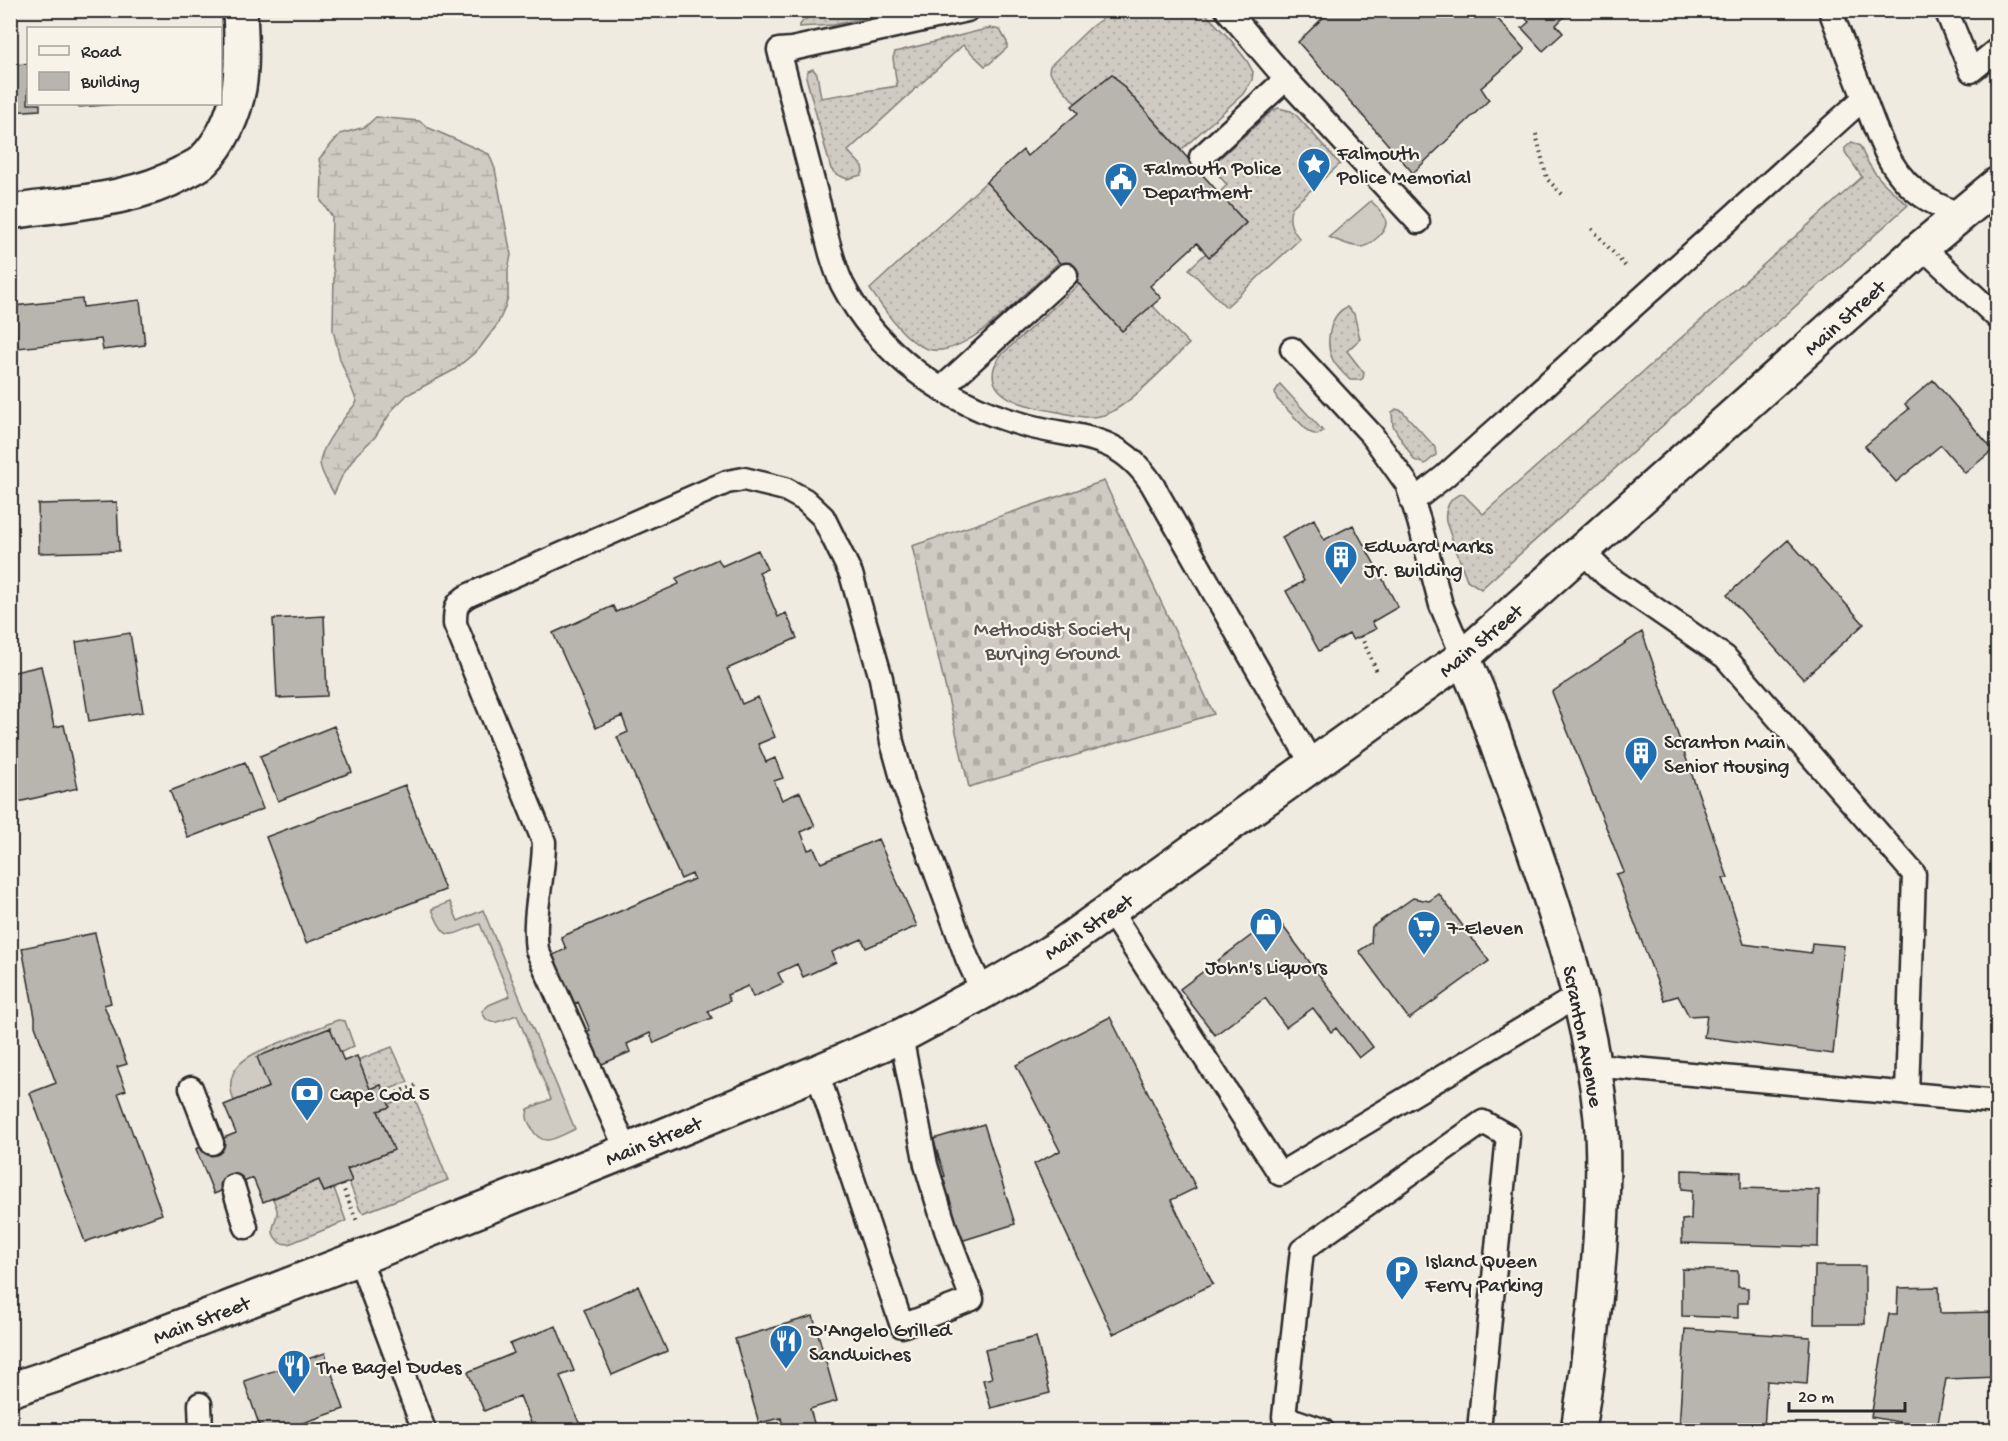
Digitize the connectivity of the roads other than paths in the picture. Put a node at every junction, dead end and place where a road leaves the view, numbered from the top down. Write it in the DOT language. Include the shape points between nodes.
graph roads {
  1 [pos="240,10"];
  2 [pos="967,10"];
  3 [pos="1227,10"];
  4 [pos="1830,10"];
  5 [pos="1946,10"];
  6 [pos="1998,49"];
  7 [pos="1286,79"];
  8 [pos="1864,98"];
  9 [pos="1201,157"];
  10 [pos="1998,183"];
  11 [pos="10,212"];
  12 [pos="1960,215"];
  13 [pos="1418,222"];
  14 [pos="1922,247"];
  15 [pos="1066,275"];
  16 [pos="1998,318"];
  17 [pos="1292,348"];
  18 [pos="942,388"];
  19 [pos="1412,502"];
  20 [pos="1583,552"];
  21 [pos="1463,657"];
  22 [pos="1313,766"];
  23 [pos="1110,911"];
  24 [pos="983,992"];
  25 [pos="1579,995"];
  26 [pos="901,1036"];
  27 [pos="1592,1065"];
  28 [pos="817,1072"];
  29 [pos="191,1088"];
  30 [pos="1907,1094"];
  31 [pos="1998,1102"];
  32 [pos="212,1143"];
  33 [pos="627,1151"];
  34 [pos="233,1186"];
  35 [pos="246,1227"];
  36 [pos="359,1258"];
  37 [pos="10,1390"];
  38 [pos="200,1404"];
  39 [pos="201,1431"];
  40 [pos="424,1431"];
  41 [pos="1322,1431"];
  42 [pos="1479,1431"];
  43 [pos="1578,1431"];
  1 -- 11 [label="main road" via="239,87 219,142 202,163 134,193"];
  2 -- 18 [label="lane" via="778,50 841,282 894,353"];
  3 -- 7 [label="lane"];
  4 -- 8 [label="lane"];
  5 -- 6 [label="lane" via="1971,71"];
  7 -- 9 [label="lane"];
  7 -- 13 [label="lane"];
  8 -- 12 [label="lane" via="1896,171 1926,199"];
  8 -- 19 [label="lane"];
  10 -- 12 [label="main road, Main Street"];
  12 -- 14 [label="main road, Main Street"];
  14 -- 16 [label="lane"];
  14 -- 20 [label="main road, Main Street"];
  15 -- 18 [label="lane"];
  17 -- 19 [label="lane" via="1372,435 1407,484"];
  18 -- 22 [label="lane" via="1008,420 1101,442 1136,462"];
  19 -- 21 [label="lane" via="1441,605"];
  20 -- 21 [label="main road, Main Street"];
  20 -- 30 [label="lane" via="1606,575 1725,657 1914,874"];
  21 -- 22 [label="main road, Main Street"];
  21 -- 25 [label="main road, Scranton Avenue" via="1526,827"];
  22 -- 23 [label="main road, Main Street"];
  23 -- 24 [label="main road, Main Street" via="1056,949"];
  23 -- 25 [label="lane" via="1280,1174"];
  24 -- 26 [label="main road, Main Street"];
  24 -- 33 [label="lane" via="904,785 881,678 851,573 824,517 806,500 760,482 727,482 469,595 460,600 455,624 544,842 535,933 537,950"];
  25 -- 27 [label="main road, Scranton Avenue"];
  26 -- 28 [label="main road, Main Street"];
  26 -- 28 [label="lane" via="926,1166 972,1299 902,1326"];
  27 -- 30 [label="lane"];
  27 -- 43 [label="main road, Scranton Avenue" via="1601,1119 1603,1191 1595,1311"];
  28 -- 33 [label="main road, Main Street"];
  29 -- 32 [label="lane"];
  30 -- 31 [label="lane"];
  33 -- 36 [label="main road, Main Street"];
  34 -- 35 [label="lane"];
  36 -- 37 [label="main road, Main Street"];
  36 -- 40 [label="lane"];
  38 -- 39 [label="lane"];
  41 -- 42 [label="lane" via="1284,1417 1302,1250 1483,1122 1508,1136"];
}
